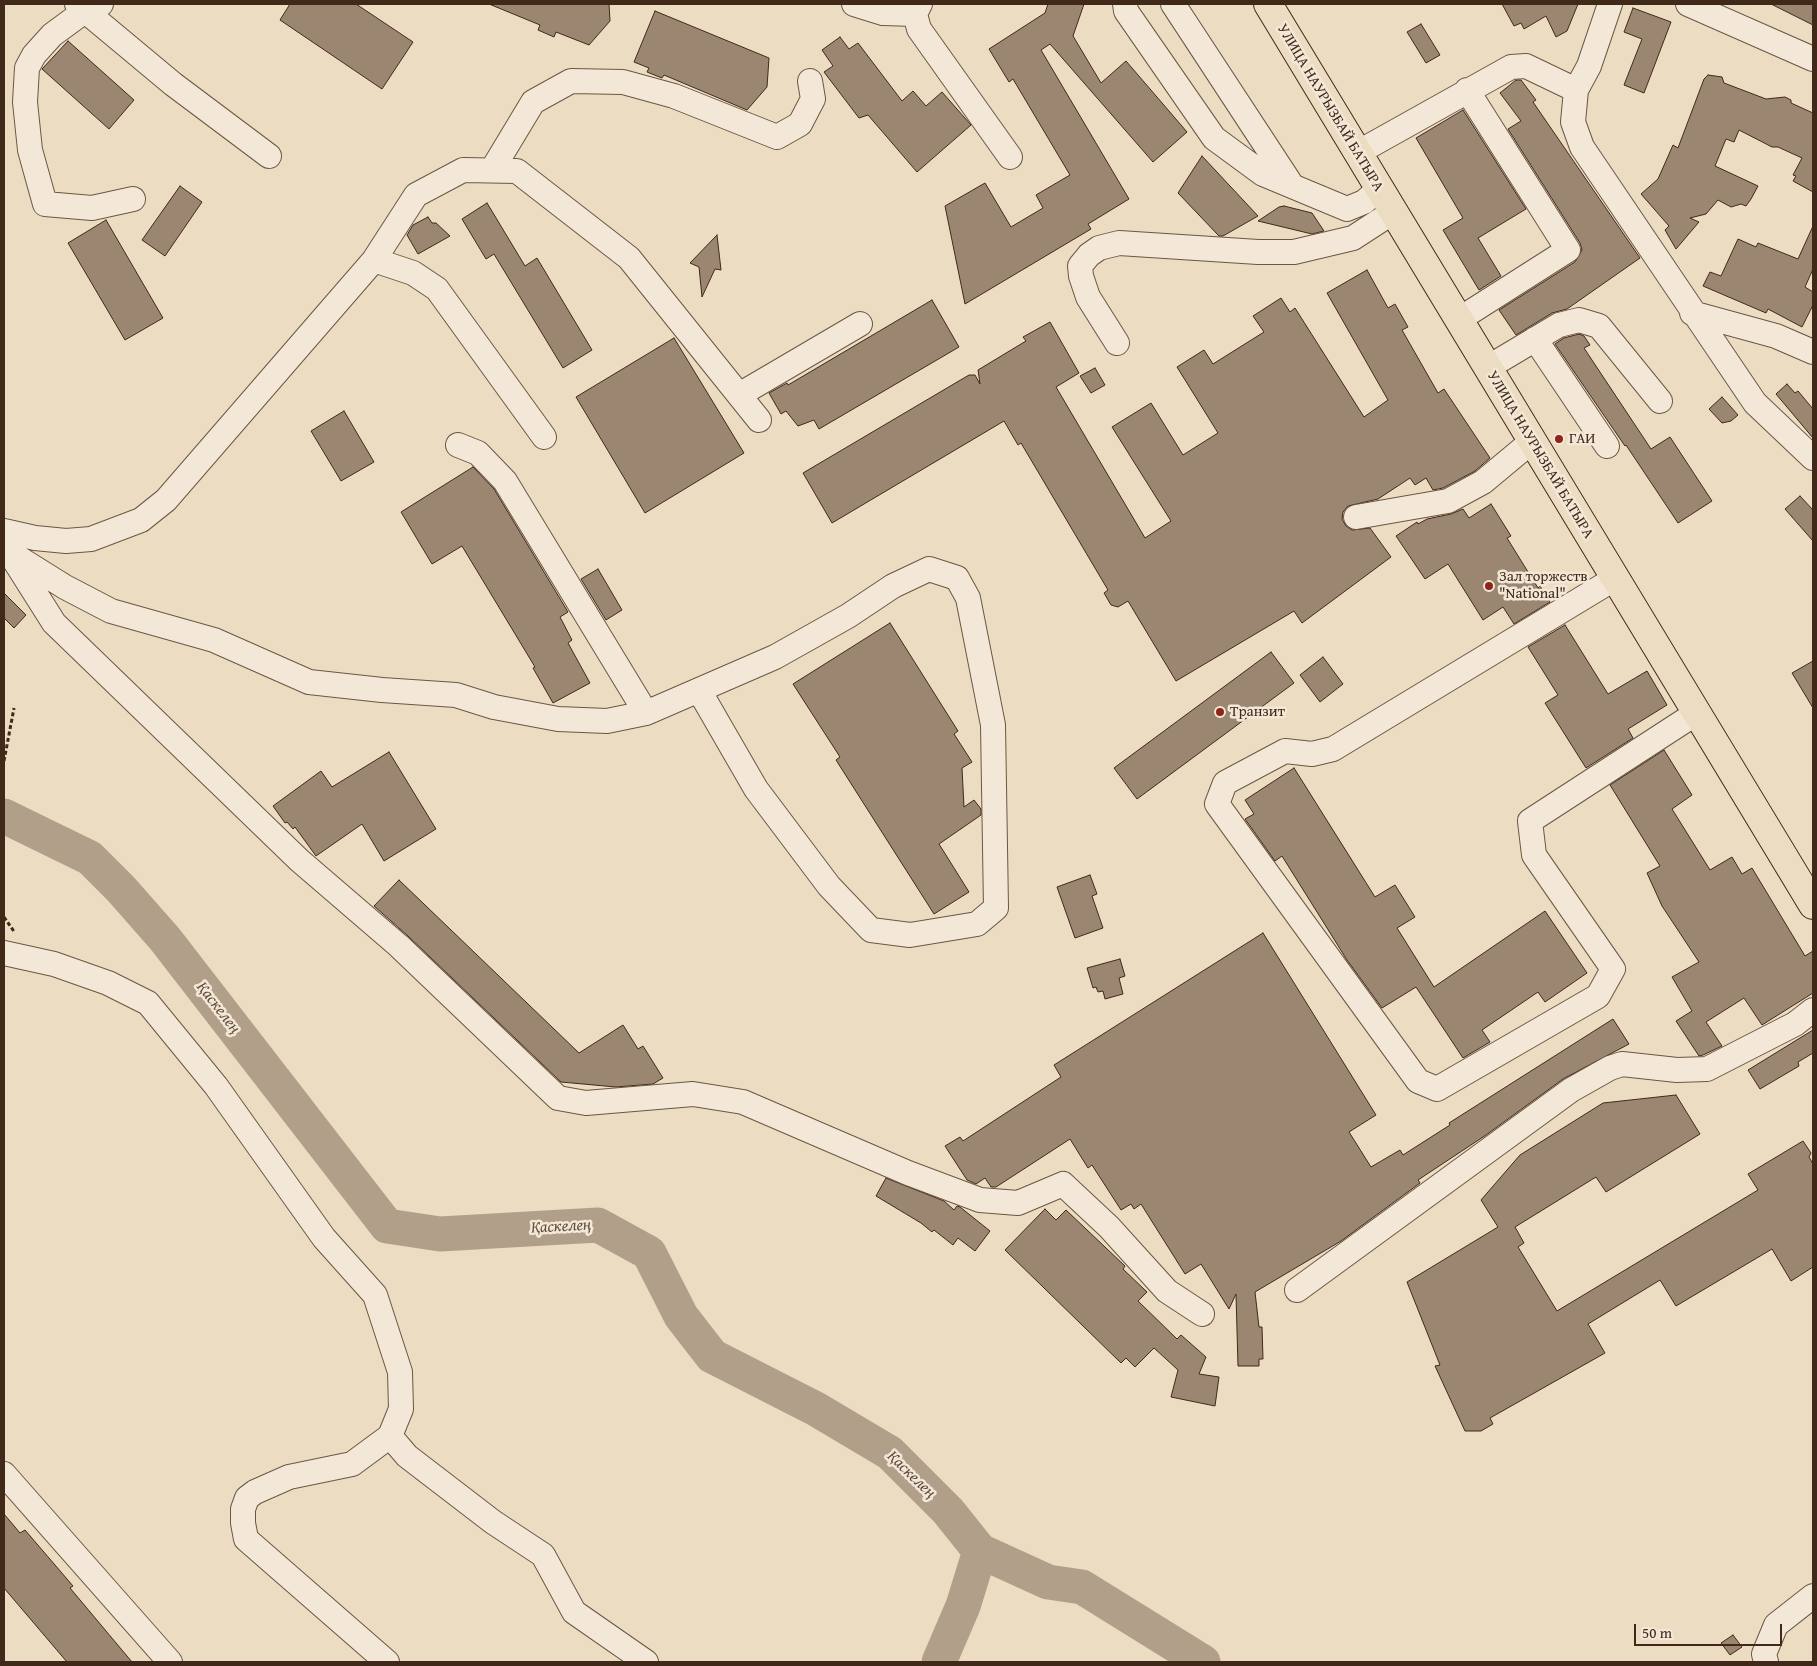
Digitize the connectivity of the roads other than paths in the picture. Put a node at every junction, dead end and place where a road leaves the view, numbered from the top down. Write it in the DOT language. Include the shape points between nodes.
graph roads {
  1 [pos="854,4"];
  2 [pos="1125,4"];
  3 [pos="1173,4"];
  4 [pos="1268,4"];
  5 [pos="1610,4"];
  6 [pos="1688,4"];
  7 [pos="88,6"];
  8 [pos="917,9"];
  9 [pos="1813,59"];
  10 [pos="810,81"];
  11 [pos="1467,90"];
  12 [pos="1576,90"];
  13 [pos="1357,153"];
  14 [pos="269,156"];
  15 [pos="1010,157"];
  16 [pos="492,170"];
  17 [pos="1291,184"];
  18 [pos="133,199"];
  19 [pos="1386,200"];
  20 [pos="374,260"];
  21 [pos="1692,313"];
  22 [pos="1458,320"];
  23 [pos="860,324"];
  24 [pos="1535,339"];
  25 [pos="1117,343"];
  26 [pos="1813,352"];
  27 [pos="1487,368"];
  28 [pos="738,394"];
  29 [pos="1660,401"];
  30 [pos="759,420"];
  31 [pos="544,437"];
  32 [pos="1531,442"];
  33 [pos="458,445"];
  34 [pos="1607,446"];
  35 [pos="1813,458"];
  36 [pos="1356,517"];
  37 [pos="5,543"];
  38 [pos="1614,579"];
  39 [pos="700,692"];
  40 [pos="1698,712"];
  41 [pos="646,713"];
  42 [pos="1813,906"];
  43 [pos="4,953"];
  44 [pos="1813,1010"];
  45 [pos="1297,1290"];
  46 [pos="1202,1314"];
  47 [pos="390,1436"];
  48 [pos="4,1474"];
  49 [pos="1813,1596"];
  50 [pos="170,1662"];
  51 [pos="387,1662"];
  52 [pos="646,1662"];
  53 [pos="1766,1662"];
  1 -- 8 [label="street" via="883,13"];
  2 -- 17 [label="street" via="1126,11 1214,138 1263,174"];
  3 -- 17 [label="street"];
  4 -- 13 [label="main road, УЛИЦА НАУРЫЗБАЙ БАТЫРА"];
  5 -- 12 [label="street" via="1589,66"];
  6 -- 9 [label="street"];
  7 -- 14 [label="street" via="173,84"];
  7 -- 18 [label="street" via="52,35 27,68 25,102 30,150 45,204 92,208"];
  8 -- 15 [label="street" via="919,29"];
  10 -- 16 [label="street" via="813,98 800,124 777,137 674,96 623,82 571,82 533,102"];
  11 -- 12 [label="street" via="1511,67 1526,66"];
  11 -- 13 [label="street"];
  11 -- 22 [label="street" via="1568,250"];
  12 -- 21 [label="street" via="1573,122 1582,147"];
  13 -- 19 [label="main road, УЛИЦА НАУРЫЗБАЙ БАТЫРА"];
  16 -- 20 [label="street" via="463,170 416,195"];
  16 -- 28 [label="street" via="517,171 629,258"];
  17 -- 19 [label="street" via="1347,209 1364,202"];
  19 -- 22 [label="main road, УЛИЦА НАУРЫЗБАЙ БАТЫРА"];
  19 -- 25 [label="street" via="1353,238 1294,252 1119,243 1099,248 1089,254 1080,266 1080,276 1088,297"];
  20 -- 31 [label="street" via="413,273 437,289"];
  20 -- 37 [label="street" via="166,500 141,520 91,539 35,538"];
  21 -- 26 [label="street" via="1776,336"];
  21 -- 35 [label="street" via="1755,403"];
  22 -- 27 [label="main road, УЛИЦА НАУРЫЗБАЙ БАТЫРА"];
  23 -- 28 [label="street"];
  24 -- 27 [label="street"];
  24 -- 29 [label="street" via="1559,325 1580,320 1599,326"];
  24 -- 34 [label="street"];
  27 -- 32 [label="main road, УЛИЦА НАУРЫЗБАЙ БАТЫРА"];
  28 -- 30 [label="street"];
  32 -- 36 [label="street" via="1483,482 1448,501"];
  32 -- 38 [label="main road, УЛИЦА НАУРЫЗБАЙ БАТЫРА"];
  33 -- 41 [label="street" via="478,453 505,481"];
  37 -- 41 [label="street" via="65,587 111,611 214,640 309,682 456,694 494,707 558,719 607,722"];
  37 -- 46 [label="street" via="54,623 299,860 399,946 558,1098 586,1103 693,1094 743,1102 908,1173 980,1200 1018,1203 1063,1184 1109,1227 1167,1291"];
  38 -- 40 [label="main road, УЛИЦА НАУРЫЗБАЙ БАТЫРА"];
  38 -- 40 [label="street" via="1333,749 1312,754 1285,751 1225,783 1217,804 1418,1081 1437,1089 1598,996 1613,969 1534,855 1530,821"];
  39 -- 39 [label="street" via="756,789 829,886 871,930 910,936 978,924 996,908 993,725 968,598 957,578 929,569 893,586 848,616 775,657"];
  39 -- 41 [label="street"];
  40 -- 42 [label="main road, УЛИЦА НАУРЫЗБАЙ БАТЫРА"];
  43 -- 47 [label="street" via="54,964 148,1003 216,1086 324,1238 375,1295 400,1372 401,1409"];
  44 -- 45 [label="street" via="1795,1024 1707,1069 1677,1070 1622,1064 1610,1068 1571,1090"];
  47 -- 51 [label="street" via="352,1464 289,1477 255,1492 247,1498 243,1509 246,1539"];
  47 -- 52 [label="street" via="407,1456 493,1522 543,1555 574,1612"];
  48 -- 50 [label="street"];
  49 -- 53 [label="street" via="1776,1625 1764,1654"];
}
